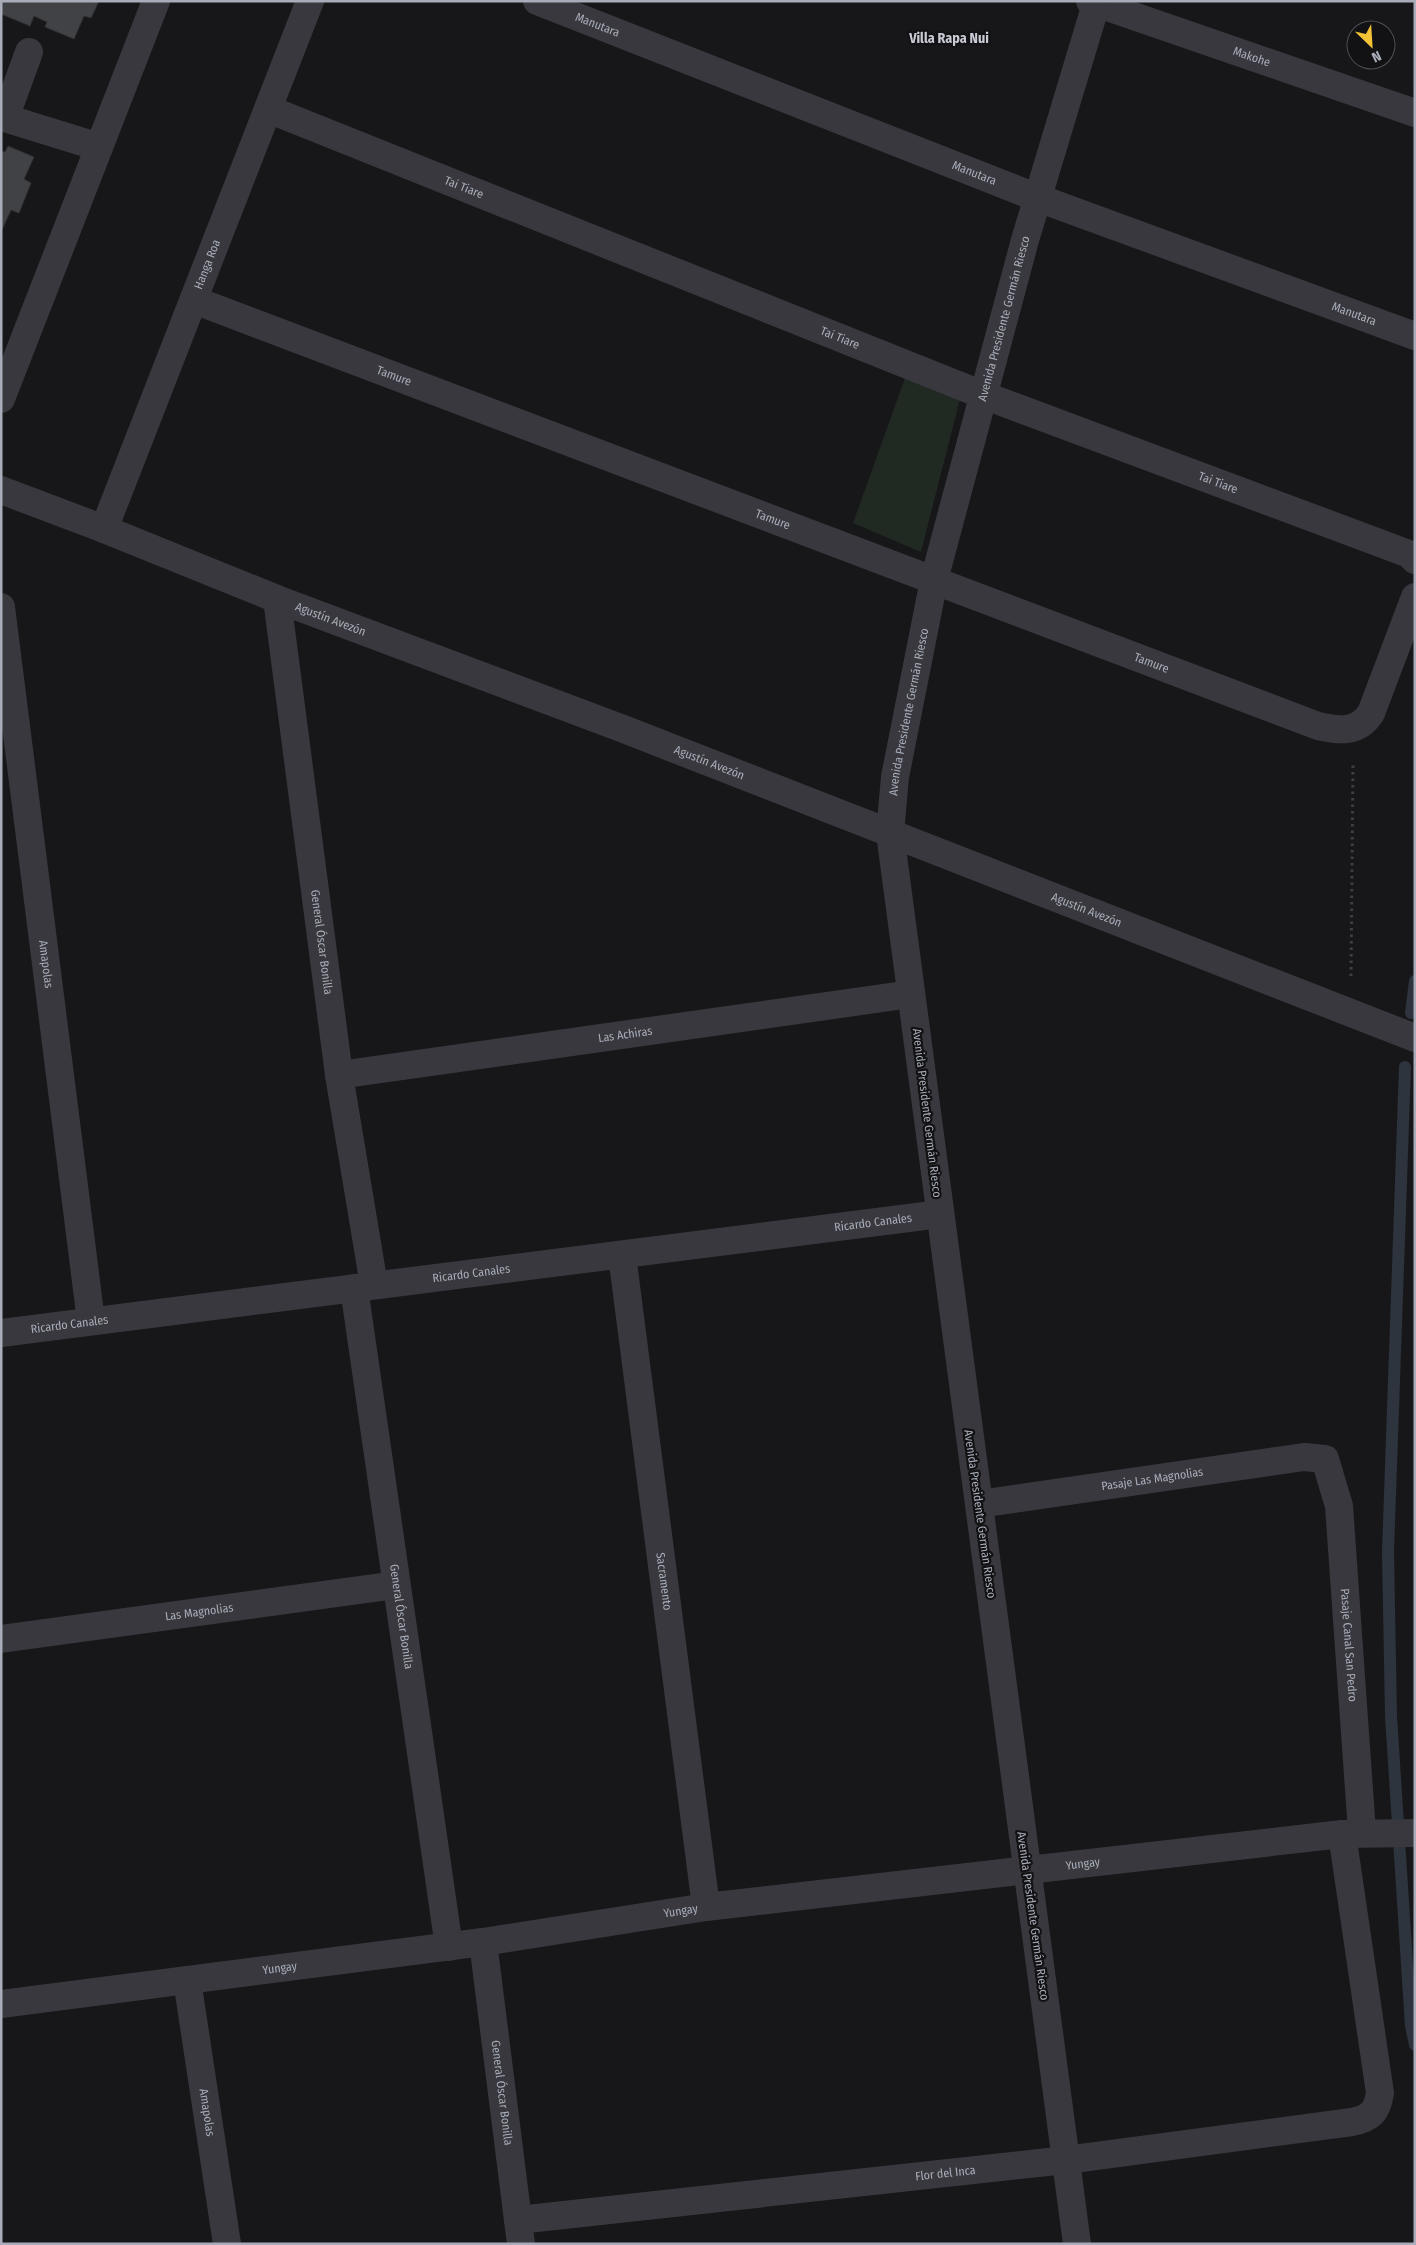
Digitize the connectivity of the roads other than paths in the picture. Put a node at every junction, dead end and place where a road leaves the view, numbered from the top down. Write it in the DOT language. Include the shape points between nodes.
graph roads {
  1 [pos="156,1"];
  2 [pos="310,1"];
  3 [pos="537,1"];
  4 [pos="1094,2"];
  5 [pos="29,52"];
  6 [pos="268,109"];
  7 [pos="1415,113"];
  8 [pos="100,147"];
  9 [pos="1038,198"];
  10 [pos="194,300"];
  11 [pos="1415,336"];
  12 [pos="983,395"];
  13 [pos="1,399"];
  14 [pos="1,490"];
  15 [pos="104,529"];
  16 [pos="1415,560"];
  17 [pos="934,580"];
  18 [pos="1415,597"];
  19 [pos="277,599"];
  20 [pos="1,607"];
  21 [pos="890,833"];
  22 [pos="911,994"];
  23 [pos="1415,1038"];
  24 [pos="339,1075"];
  25 [pos="940,1214"];
  26 [pos="622,1254"];
  27 [pos="364,1287"];
  28 [pos="92,1321"];
  29 [pos="1,1333"];
  30 [pos="1325,1459"];
  31 [pos="979,1504"];
  32 [pos="396,1585"];
  33 [pos="1,1639"];
  34 [pos="1352,1833"];
  35 [pos="1415,1833"];
  36 [pos="1027,1869"];
  37 [pos="706,1907"];
  38 [pos="483,1942"];
  39 [pos="449,1947"];
  40 [pos="187,1980"];
  41 [pos="1,2004"];
  42 [pos="1372,2116"];
  43 [pos="1066,2160"];
  44 [pos="520,2232"];
  45 [pos="227,2244"];
  46 [pos="1077,2244"];
  1 -- 8 [label="street"];
  2 -- 6 [label="street, Hanga Roa"];
  3 -- 9 [label="street, Manutara"];
  4 -- 7 [label="street, Makohe"];
  4 -- 9 [label="street, Avenida Presidente Germán Riesco"];
  5 -- 8 [label="street" via="6,118"];
  6 -- 10 [label="street, Hanga Roa"];
  6 -- 12 [label="street, Tai Tiare"];
  8 -- 13 [label="street"];
  9 -- 11 [label="street, Manutara"];
  9 -- 12 [label="street, Avenida Presidente Germán Riesco"];
  10 -- 15 [label="street, Hanga Roa"];
  10 -- 17 [label="street, Tamure"];
  12 -- 16 [label="street, Tai Tiare" via="1409,554"];
  12 -- 17 [label="street, Avenida Presidente Germán Riesco"];
  14 -- 15 [label="street, Agustín Avezón"];
  15 -- 19 [label="street, Agustín Avezón"];
  17 -- 18 [label="street, Tamure" via="1335,730 1353,729 1365,722 1371,713"];
  17 -- 21 [label="street, Avenida Presidente Germán Riesco" via="895,778"];
  19 -- 21 [label="street, Agustín Avezón"];
  19 -- 24 [label="street, General Óscar Bonilla"];
  20 -- 28 [label="street, Amapolas"];
  21 -- 22 [label="street, Avenida Presidente Germán Riesco"];
  21 -- 23 [label="street, Agustín Avezón"];
  22 -- 24 [label="street, Las Achiras"];
  22 -- 25 [label="street, Avenida Presidente Germán Riesco"];
  24 -- 27 [label="street, General Óscar Bonilla"];
  25 -- 26 [label="street, Ricardo Canales"];
  25 -- 31 [label="street, Avenida Presidente Germán Riesco"];
  26 -- 27 [label="street, Ricardo Canales"];
  26 -- 37 [label="street, Sacramento"];
  27 -- 28 [label="street, Ricardo Canales"];
  27 -- 32 [label="street, General Óscar Bonilla"];
  28 -- 29 [label="street, Ricardo Canales"];
  30 -- 31 [label="street, Pasaje Las Magnolias" via="1304,1457"];
  30 -- 34 [label="street, Pasaje Canal San Pedro" via="1339,1506"];
  31 -- 36 [label="street, Avenida Presidente Germán Riesco"];
  32 -- 33 [label="street, Las Magnolias"];
  32 -- 39 [label="street, General Óscar Bonilla"];
  34 -- 35 [label="street, Yungay"];
  34 -- 36 [label="street, Yungay"];
  34 -- 42 [label="street, Pasaje Canal San Pedro" via="1380,2093"];
  36 -- 37 [label="street, Yungay"];
  36 -- 43 [label="street, Avenida Presidente Germán Riesco"];
  37 -- 38 [label="street, Yungay"];
  38 -- 39 [label="street, Yungay"];
  38 -- 44 [label="street, General Óscar Bonilla"];
  39 -- 40 [label="street, Yungay"];
  40 -- 41 [label="street, Yungay"];
  40 -- 45 [label="street, Amapolas"];
  42 -- 43 [label="street, Flor del Inca" via="1352,2122"];
  43 -- 44 [label="street, Flor del Inca"];
  43 -- 46 [label="street, Avenida Presidente Germán Riesco"];
}
